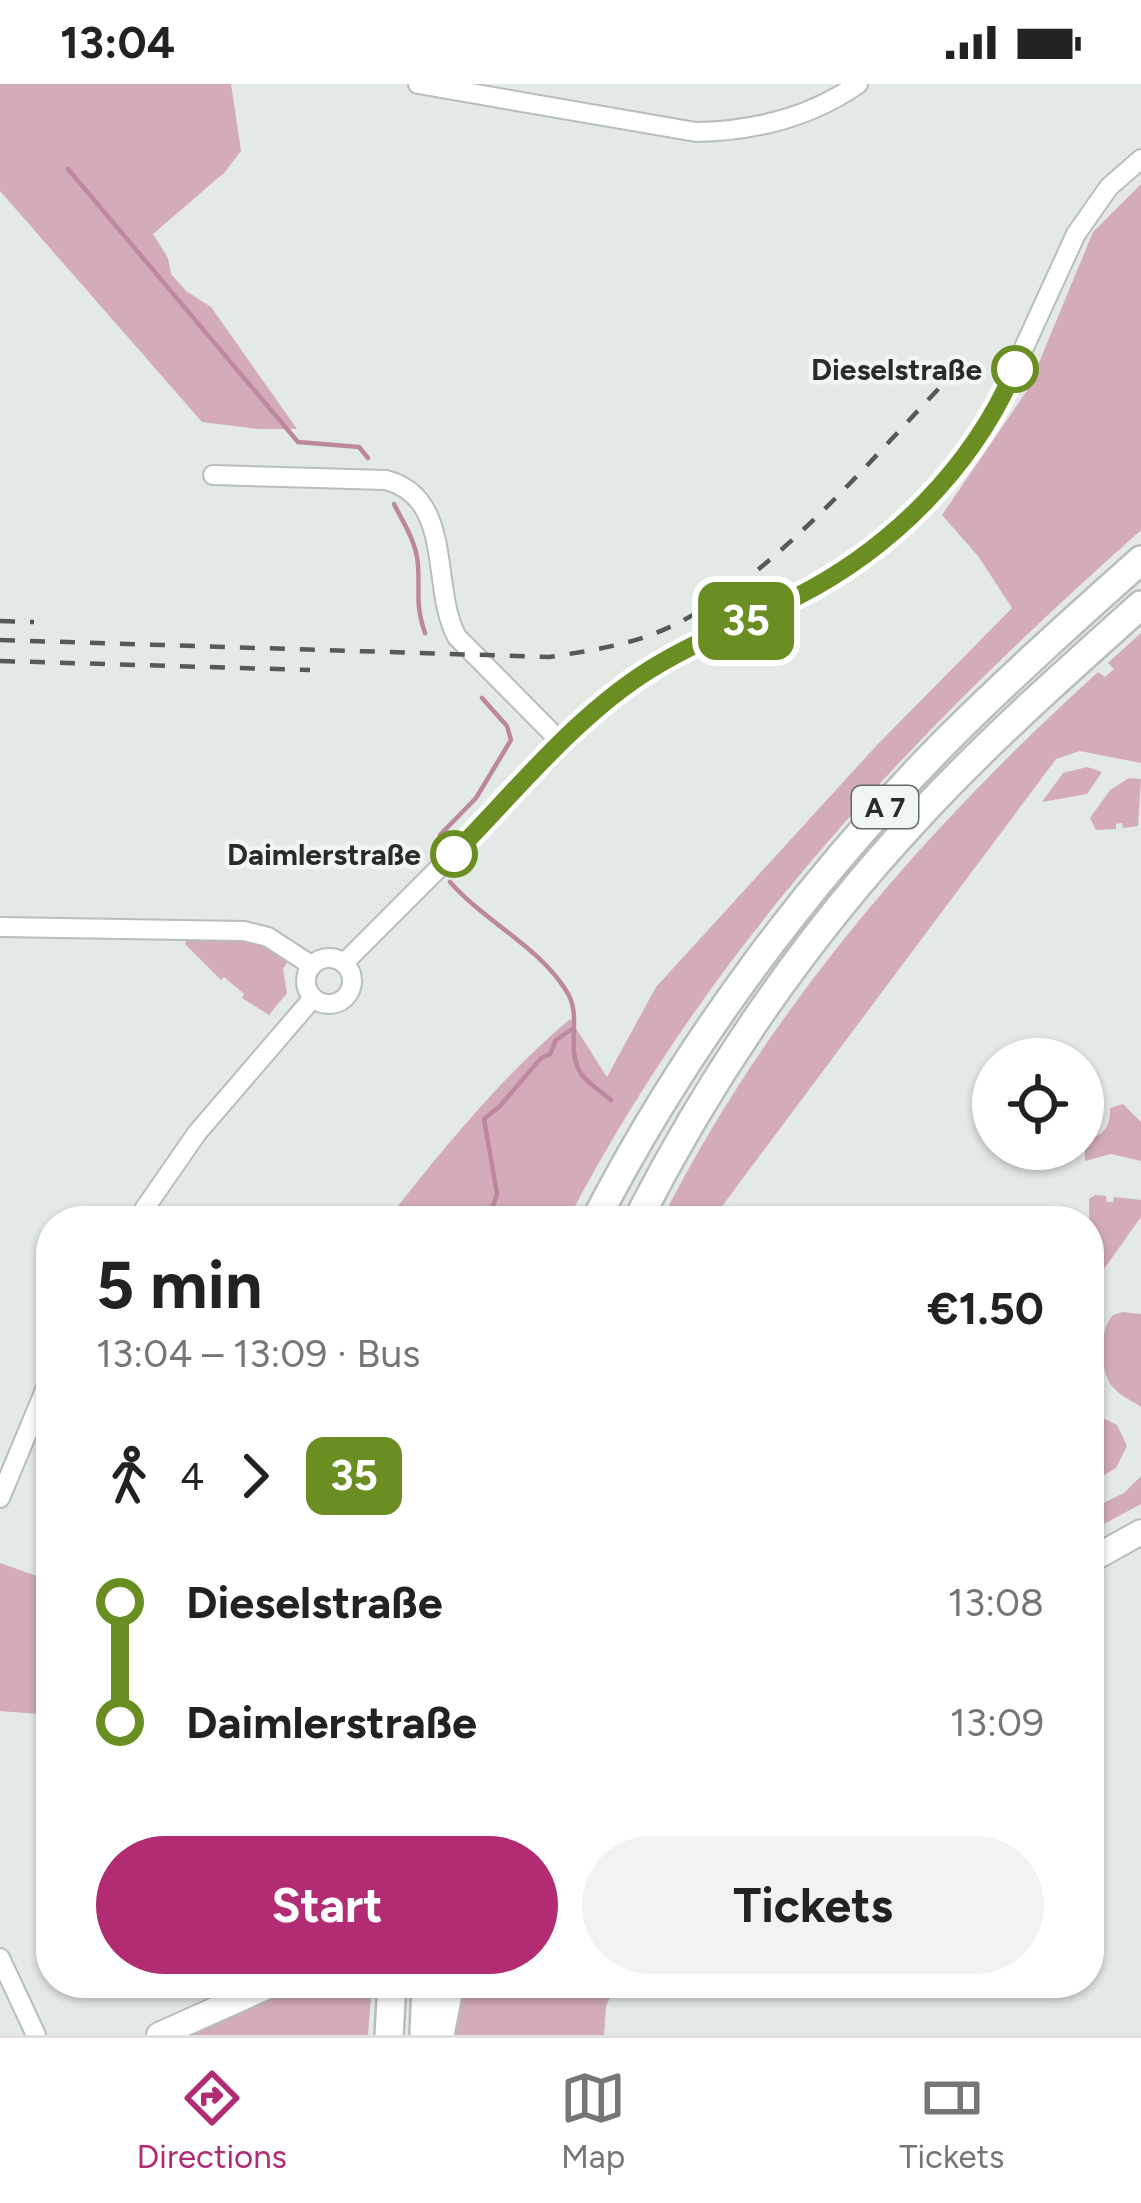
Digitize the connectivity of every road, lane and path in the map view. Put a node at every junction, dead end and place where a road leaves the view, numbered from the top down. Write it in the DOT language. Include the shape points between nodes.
graph roads {
  1 [pos="418,84"];
  2 [pos="858,84"];
  3 [pos="1141,159"];
  4 [pos="213,475"];
  5 [pos="1141,560"];
  6 [pos="1141,604"];
  7 [pos="563,743"];
  8 [pos="0,927"];
  9 [pos="344,963"];
  10 [pos="311,965"];
  11 [pos="313,998"];
  12 [pos="146,1206"];
  13 [pos="604,1206"];
  14 [pos="645,1206"];
  15 [pos="36,1412"];
  16 [pos="0,1498"];
  17 [pos="1141,1532"];
  18 [pos="1104,1553"];
  19 [pos="0,1958"];
  20 [pos="242,1998"];
  21 [pos="391,1998"];
  22 [pos="425,1998"];
  23 [pos="447,1998"];
  24 [pos="36,2035"];
  25 [pos="159,2035"];
  26 [pos="389,2035"];
  27 [pos="424,2035"];
  28 [pos="440,2035"];
  1 -- 2 [label="street" via="696,132 799,116"];
  3 -- 7 [label="street" via="1076,234 1000,400 926,502 822,583 645,673"];
  4 -- 7 [label="street" via="386,480 411,491 433,526 457,637"];
  5 -- 13 [label="highway, A 7" via="943,744 838,860 670,1090"];
  6 -- 14 [label="highway, A 7" via="963,770 850,897 740,1046"];
  7 -- 9 [label="street"];
  8 -- 10 [label="street" via="244,931"];
  9 -- 10 [label="street" via="327,958"];
  9 -- 11 [label="street" via="352,983 346,996 326,1004"];
  10 -- 11 [label="street" via="305,982"];
  11 -- 12 [label="street" via="196,1133"];
  15 -- 16 [label="street"];
  17 -- 18 [label="main road"];
  19 -- 24 [label="street"];
  20 -- 25 [label="main road"];
  21 -- 26 [label="highway"];
  22 -- 27 [label="highway"];
  23 -- 28 [label="highway"];
}
